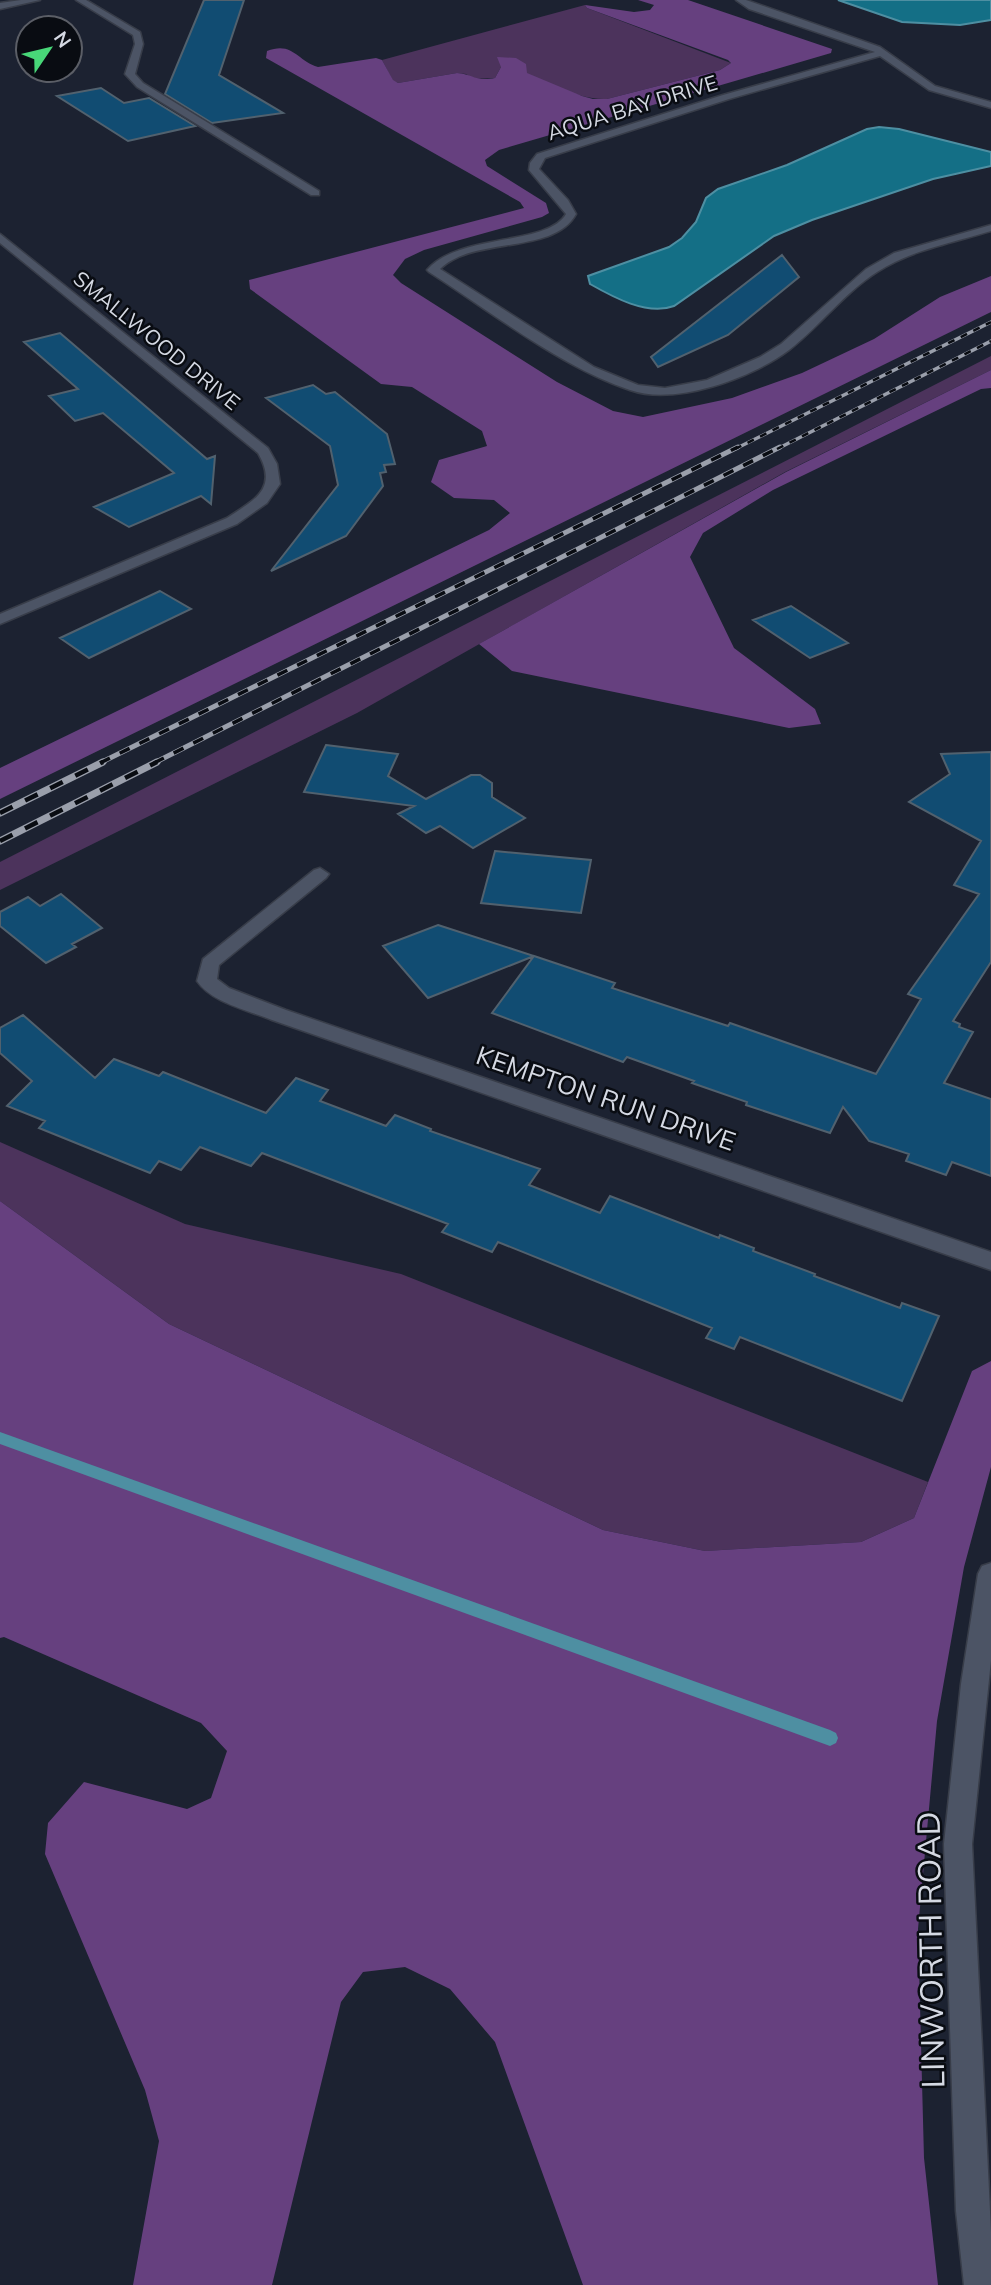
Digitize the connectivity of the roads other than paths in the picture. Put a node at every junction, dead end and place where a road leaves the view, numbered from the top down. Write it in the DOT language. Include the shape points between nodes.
graph roads {
  1 [pos="36,0"];
  2 [pos="80,0"];
  3 [pos="740,0"];
  4 [pos="0,6"];
  5 [pos="883,52"];
  6 [pos="991,105"];
  7 [pos="315,193"];
  8 [pos="991,228"];
  9 [pos="2,241"];
  10 [pos="0,619"];
  11 [pos="320,874"];
  12 [pos="991,1261"];
  13 [pos="991,1574"];
  14 [pos="981,2285"];
  1 -- 4 [label="street"];
  2 -- 7 [label="street" via="137,34 139,44 130,74 140,85"];
  3 -- 5 [label="street"];
  5 -- 6 [label="street" via="932,88"];
  5 -- 8 [label="street, AQUA BAY DRIVE" via="541,156 534,170 564,202 571,214 565,223 456,255 433,270 590,370 635,388 664,392 710,383 764,360 785,347 870,271 898,255"];
  9 -- 10 [label="street, SMALLWOOD DRIVE" via="263,451 274,466 275,482 259,503 232,521"];
  11 -- 12 [label="street, KEMPTON RUN DRIVE" via="210,962 207,981 222,993 279,1015"];
  13 -- 14 [label="street, LINWORTH ROAD" via="974,1684 958,1844 972,2211"];
}
